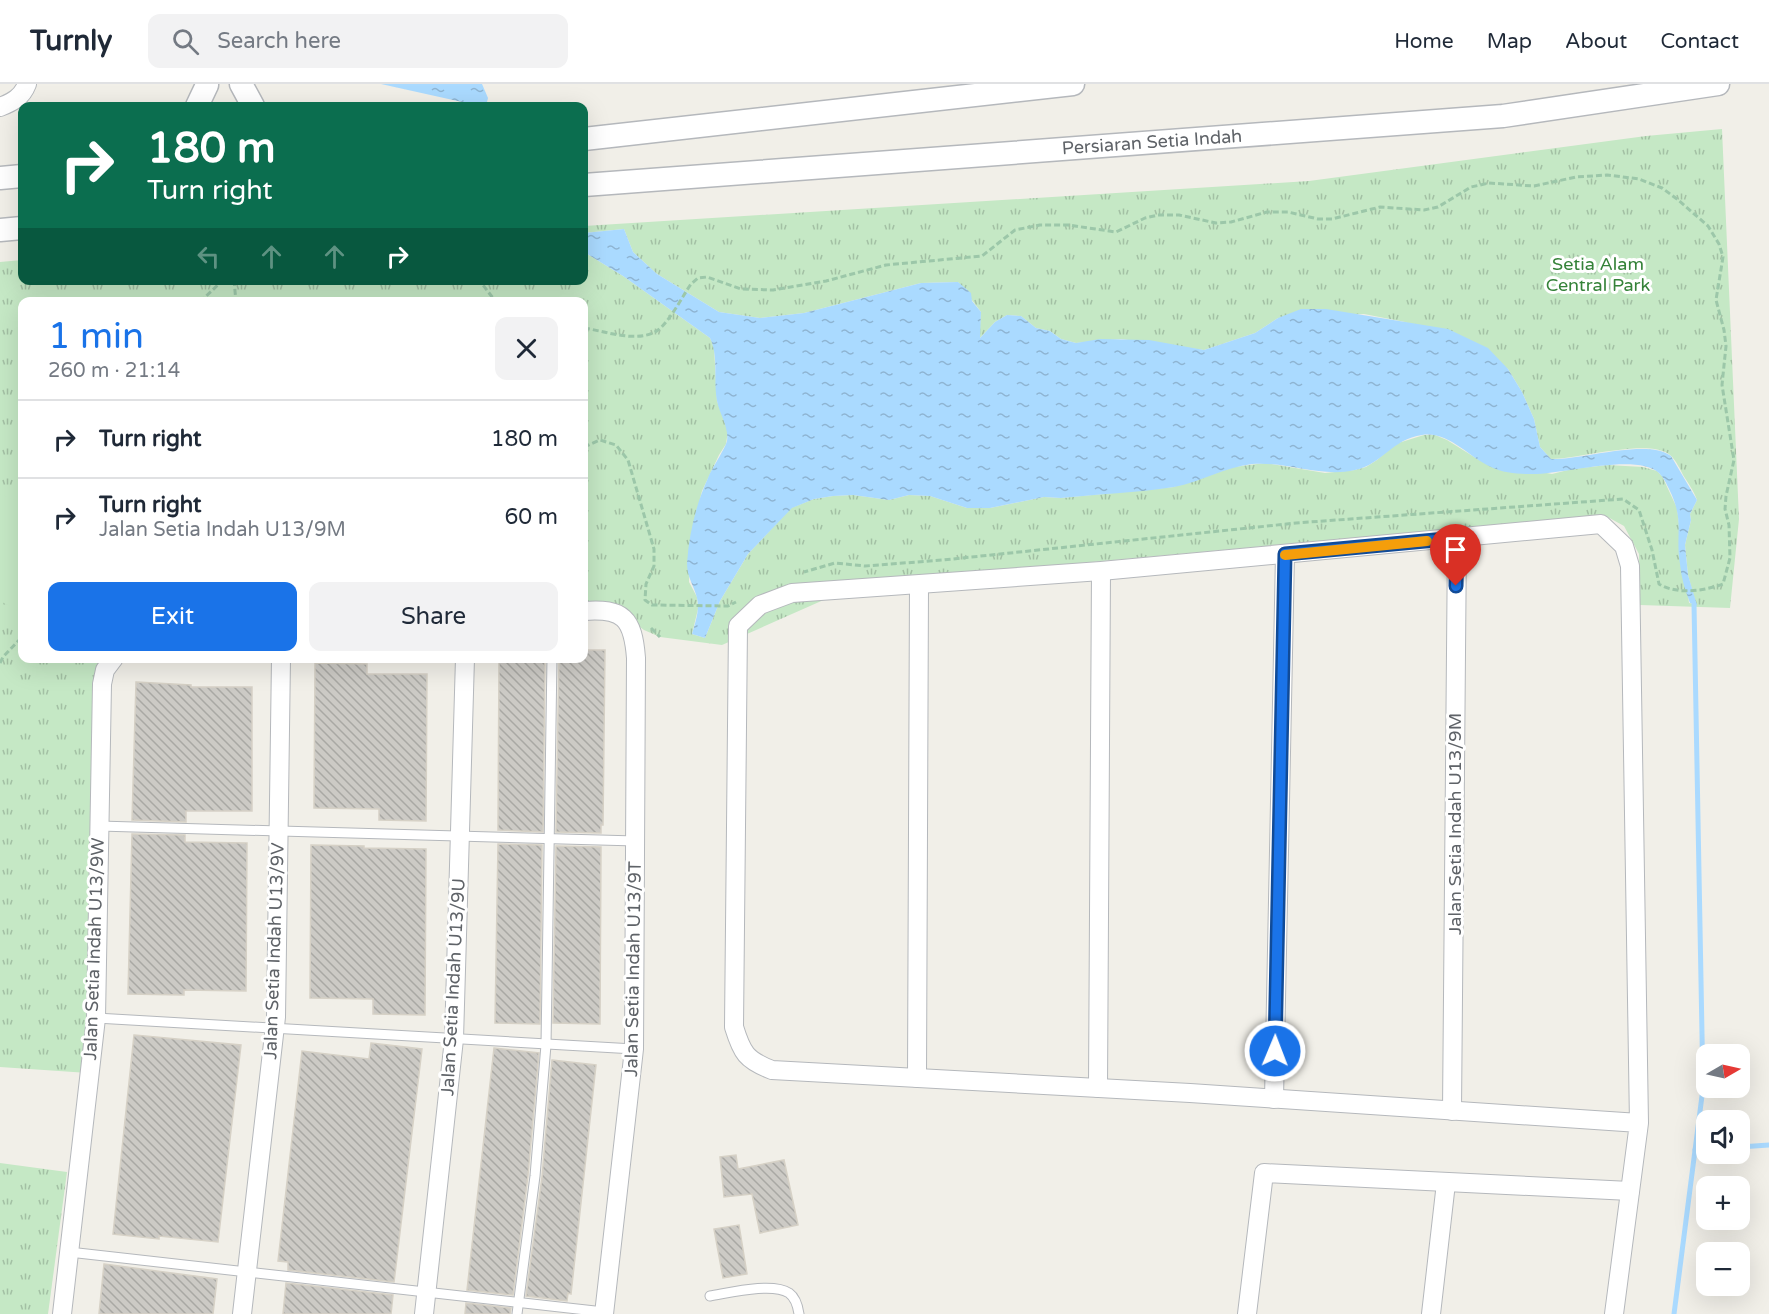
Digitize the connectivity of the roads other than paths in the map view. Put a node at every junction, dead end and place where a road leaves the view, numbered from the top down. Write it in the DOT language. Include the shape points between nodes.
graph roads {
  1 [pos="27,84"];
  2 [pos="240,84"];
  3 [pos="1073,84"];
  4 [pos="1718,84"];
  5 [pos="242,102"];
  6 [pos="251,102"];
  7 [pos="0,107"];
  8 [pos="588,139"];
  9 [pos="18,177"];
  10 [pos="0,178"];
  11 [pos="588,185"];
  12 [pos="18,228"];
  13 [pos="0,230"];
  14 [pos="1457,538"];
  15 [pos="1285,554"];
  16 [pos="1101,571"];
  17 [pos="919,585"];
  18 [pos="588,611"];
  19 [pos="110,663"];
  20 [pos="281,663"];
  21 [pos="465,663"];
  22 [pos="552,663"];
  23 [pos="99,826"];
  24 [pos="279,831"];
  25 [pos="460,836"];
  26 [pos="550,839"];
  27 [pos="636,841"];
  28 [pos="96,1018"];
  29 [pos="275,1028"];
  30 [pos="454,1039"];
  31 [pos="546,1045"];
  32 [pos="634,1049"];
  33 [pos="917,1078"];
  34 [pos="1098,1088"];
  35 [pos="1274,1099"];
  36 [pos="1452,1111"];
  37 [pos="1639,1123"];
  38 [pos="1446,1183"];
  39 [pos="1630,1191"];
  40 [pos="69,1252"];
  41 [pos="247,1272"];
  42 [pos="426,1292"];
  43 [pos="710,1296"];
  44 [pos="519,1302"];
  45 [pos="604,1313"];
  46 [pos="62,1314"];
  47 [pos="242,1314"];
  48 [pos="423,1314"];
  49 [pos="518,1314"];
  50 [pos="799,1314"];
  51 [pos="1247,1314"];
  52 [pos="1431,1314"];
  53 [pos="1614,1314"];
  1 -- 7 [label="street" via="23,94"];
  2 -- 5 [label="street"];
  2 -- 6 [label="street"];
  3 -- 8 [label="street"];
  4 -- 11 [label="street, Persiaran Setia Indah" via="1503,116"];
  9 -- 10 [label="street"];
  12 -- 13 [label="street"];
  14 -- 15 [label="street"];
  14 -- 36 [label="street, Jalan Setia Indah U13/9M"];
  14 -- 37 [label="street" via="1601,524 1624,546 1630,566"];
  15 -- 16 [label="street"];
  15 -- 35 [label="street"];
  16 -- 17 [label="street"];
  16 -- 34 [label="street"];
  17 -- 33 [label="street"];
  17 -- 33 [label="street" via="792,593 760,605 738,626 734,1015 740,1046 754,1063 772,1070"];
  18 -- 27 [label="street, Jalan Setia Indah U13/9T" via="606,609 619,614 635,638"];
  19 -- 23 [label="street, Jalan Setia Indah U13/9W" via="102,684"];
  20 -- 24 [label="street, Jalan Setia Indah U13/9V"];
  21 -- 25 [label="street, Jalan Setia Indah U13/9U"];
  22 -- 26 [label="lane"];
  23 -- 24 [label="lane"];
  23 -- 28 [label="street, Jalan Setia Indah U13/9W"];
  24 -- 25 [label="lane"];
  24 -- 29 [label="street, Jalan Setia Indah U13/9V"];
  25 -- 26 [label="lane"];
  25 -- 30 [label="street, Jalan Setia Indah U13/9U"];
  26 -- 27 [label="lane"];
  26 -- 31 [label="lane"];
  27 -- 32 [label="street, Jalan Setia Indah U13/9T"];
  28 -- 29 [label="lane"];
  28 -- 40 [label="street, Jalan Setia Indah U13/9W"];
  29 -- 30 [label="lane"];
  29 -- 41 [label="street, Jalan Setia Indah U13/9V"];
  30 -- 31 [label="lane"];
  30 -- 42 [label="street, Jalan Setia Indah U13/9U"];
  31 -- 32 [label="lane"];
  31 -- 44 [label="lane"];
  32 -- 45 [label="street, Jalan Setia Indah U13/9T"];
  33 -- 34 [label="street"];
  34 -- 35 [label="street"];
  35 -- 36 [label="street"];
  36 -- 37 [label="street"];
  37 -- 39 [label="street"];
  38 -- 39 [label="street"];
  38 -- 51 [label="street" via="1264,1173"];
  38 -- 52 [label="street"];
  39 -- 53 [label="street"];
  40 -- 41 [label="lane"];
  40 -- 46 [label="street, Jalan Setia Indah U13/9W"];
  41 -- 42 [label="lane"];
  41 -- 47 [label="street, Jalan Setia Indah U13/9V"];
  42 -- 44 [label="lane"];
  42 -- 48 [label="street, Jalan Setia Indah U13/9U"];
  43 -- 50 [label="lane" via="759,1288 778,1290 789,1293"];
  44 -- 45 [label="lane"];
  44 -- 49 [label="lane"];
}
